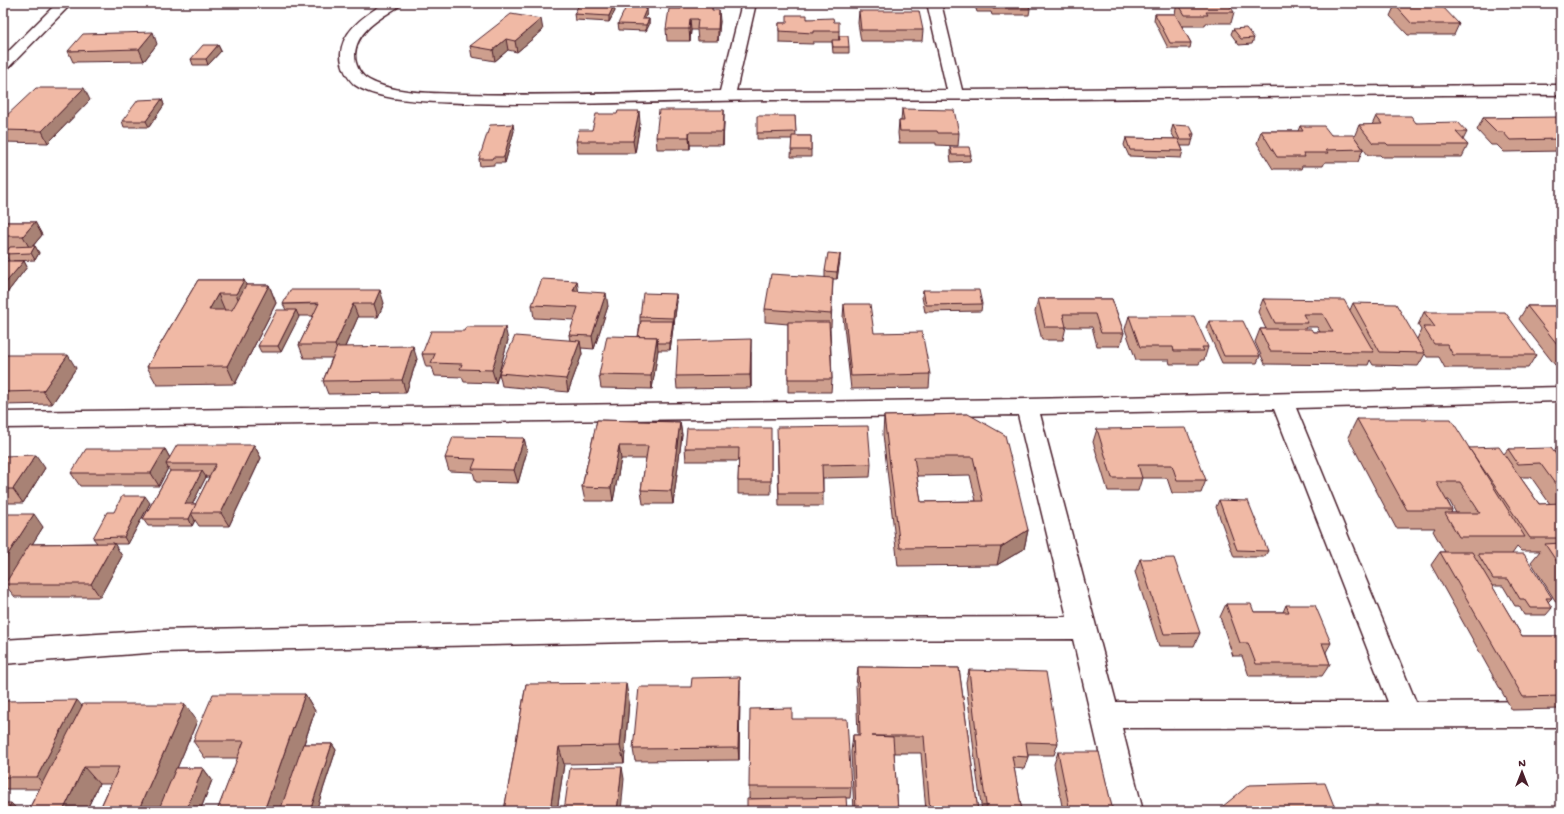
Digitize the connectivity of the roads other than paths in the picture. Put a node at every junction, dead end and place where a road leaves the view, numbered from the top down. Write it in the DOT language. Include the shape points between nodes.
graph roads {
  1 [pos="65,3"];
  2 [pos="395,3"];
  3 [pos="749,3"];
  4 [pos="934,3"];
  5 [pos="3,65"];
  6 [pos="1561,90"];
  7 [pos="956,95"];
  8 [pos="727,96"];
  9 [pos="1561,394"];
  10 [pos="1282,400"];
  11 [pos="1028,407"];
  12 [pos="3,420"];
  13 [pos="1082,628"];
  14 [pos="3,652"];
  15 [pos="1106,714"];
  16 [pos="1407,714"];
  17 [pos="1561,714"];
  18 [pos="1128,811"];
  1 -- 5 [label="street"];
  2 -- 8 [label="street" via="361,26 348,49 348,62 355,77 369,86 390,92 507,100"];
  3 -- 8 [label="street"];
  4 -- 7 [label="street"];
  6 -- 7 [label="street" via="1438,88"];
  7 -- 8 [label="street"];
  9 -- 10 [label="street"];
  10 -- 11 [label="street"];
  10 -- 16 [label="street"];
  11 -- 12 [label="street"];
  11 -- 13 [label="street"];
  13 -- 14 [label="street" via="728,629 176,641"];
  13 -- 15 [label="street"];
  15 -- 16 [label="street"];
  15 -- 18 [label="street"];
  16 -- 17 [label="street"];
}
